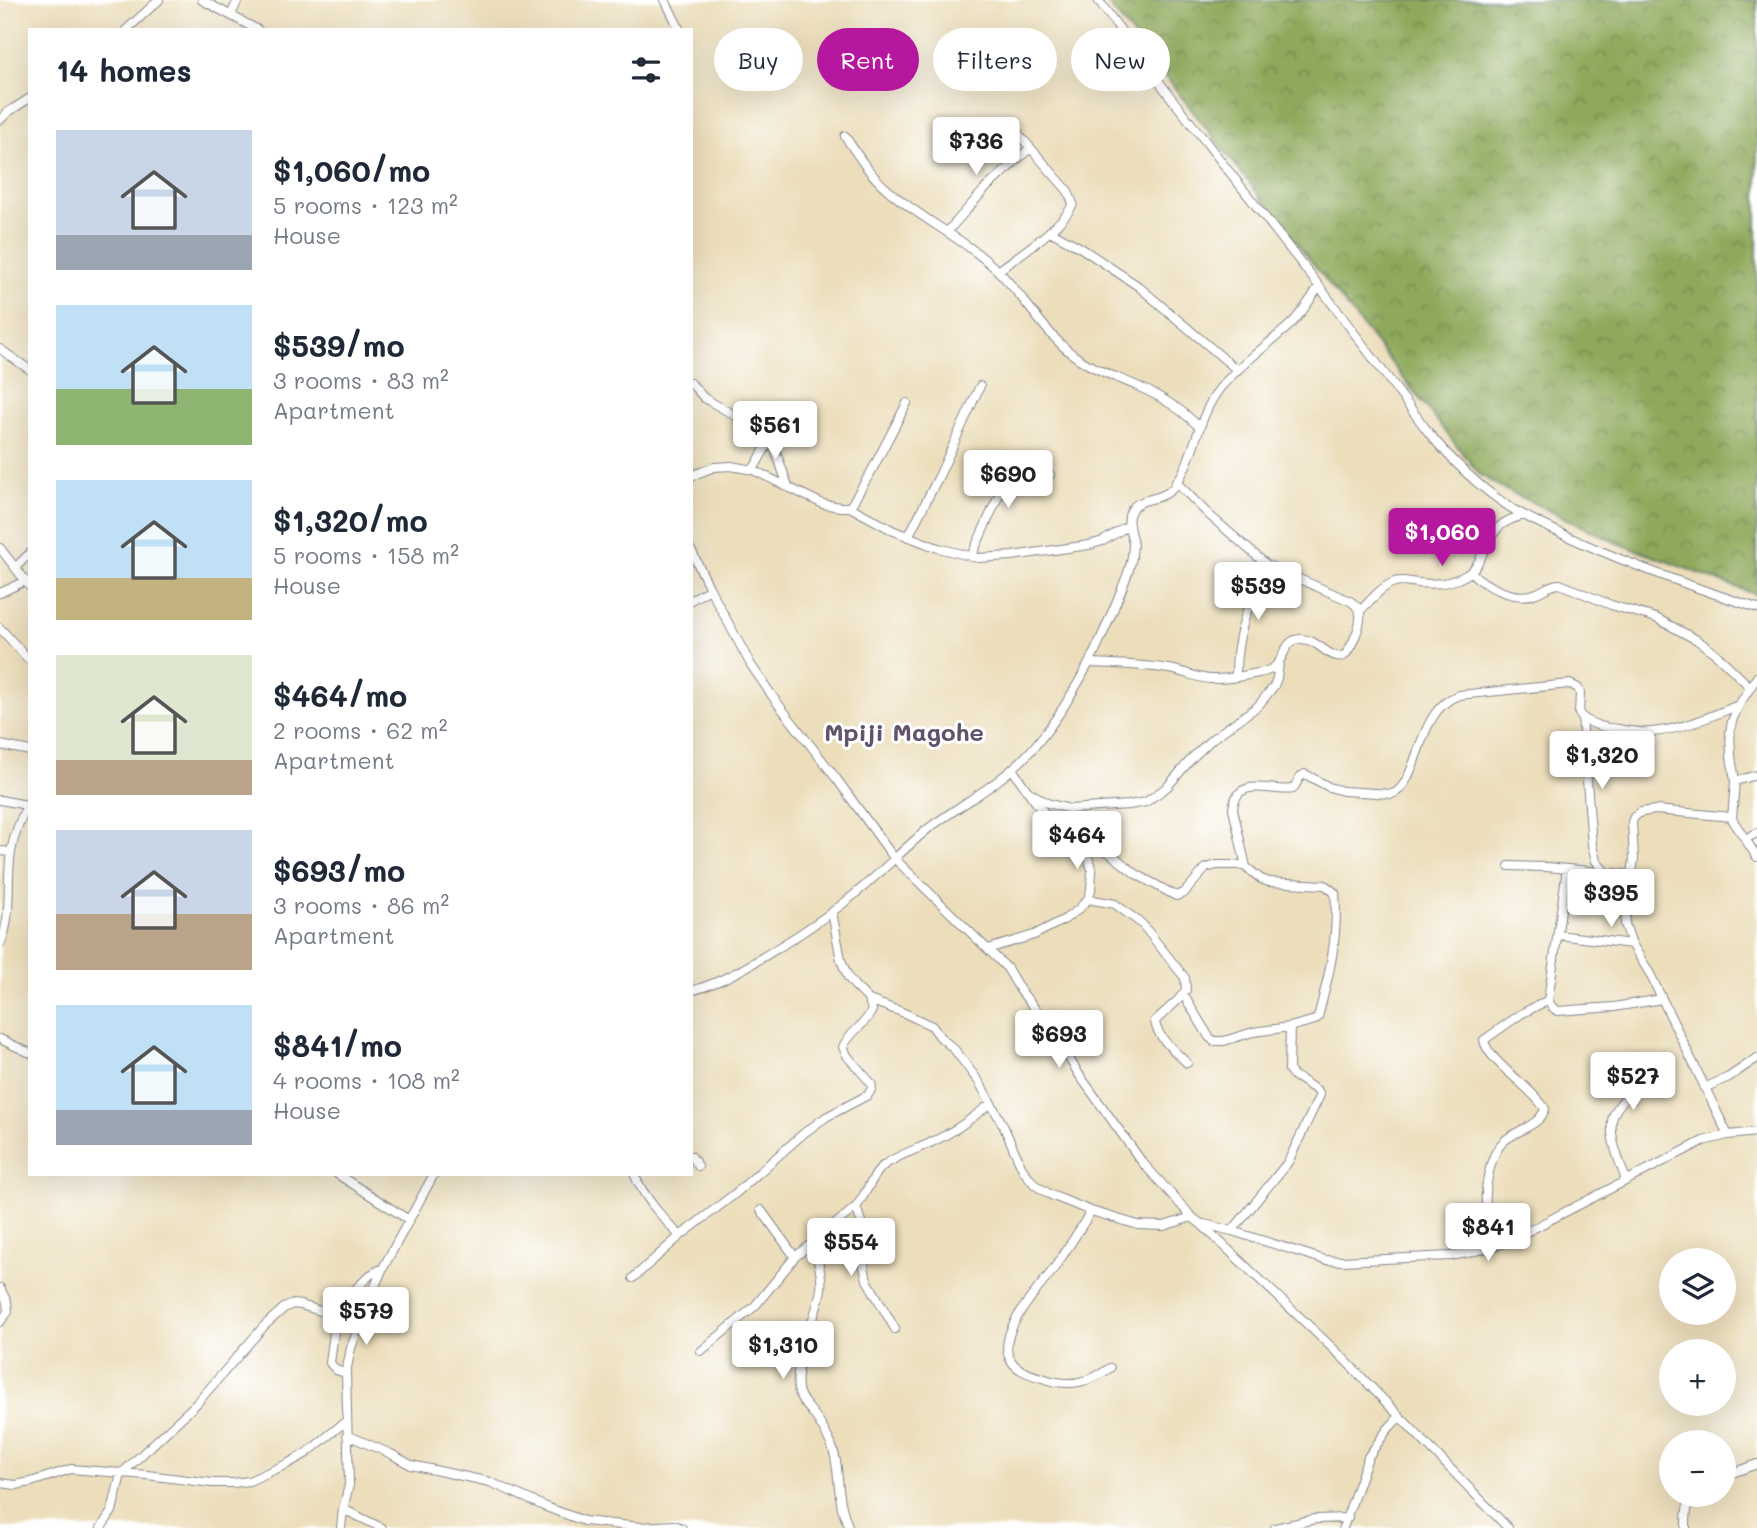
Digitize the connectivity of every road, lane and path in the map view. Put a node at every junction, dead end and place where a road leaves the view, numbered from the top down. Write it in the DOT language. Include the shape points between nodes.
graph roads {
  1 [pos="159,0"];
  2 [pos="202,0"];
  3 [pos="238,0"];
  4 [pos="666,0"];
  5 [pos="1098,0"];
  6 [pos="231,15"];
  7 [pos="128,28"];
  8 [pos="254,28"];
  9 [pos="679,28"];
  10 [pos="28,99"];
  11 [pos="0,120"];
  12 [pos="1014,129"];
  13 [pos="845,136"];
  14 [pos="1030,148"];
  15 [pos="1050,231"];
  16 [pos="947,232"];
  17 [pos="998,271"];
  18 [pos="1319,286"];
  19 [pos="0,349"];
  20 [pos="28,369"];
  21 [pos="1237,370"];
  22 [pos="693,385"];
  23 [pos="980,386"];
  24 [pos="907,403"];
  25 [pos="1199,427"];
  26 [pos="771,438"];
  27 [pos="753,470"];
  28 [pos="693,475"];
  29 [pos="1050,475"];
  30 [pos="1177,482"];
  31 [pos="788,486"];
  32 [pos="850,507"];
  33 [pos="1522,515"];
  34 [pos="1129,525"];
  35 [pos="908,537"];
  36 [pos="0,548"];
  37 [pos="693,554"];
  38 [pos="28,555"];
  39 [pos="971,557"];
  40 [pos="1267,565"];
  41 [pos="16,567"];
  42 [pos="1471,572"];
  43 [pos="27,584"];
  44 [pos="710,589"];
  45 [pos="0,593"];
  46 [pos="693,599"];
  47 [pos="1757,608"];
  48 [pos="1360,611"];
  49 [pos="0,628"];
  50 [pos="28,660"];
  51 [pos="1089,663"];
  52 [pos="1279,663"];
  53 [pos="1236,677"];
  54 [pos="1757,677"];
  55 [pos="1749,686"];
  56 [pos="1739,705"];
  57 [pos="1582,718"];
  58 [pos="0,745"];
  59 [pos="28,751"];
  60 [pos="1012,769"];
  61 [pos="1757,775"];
  62 [pos="1735,781"];
  63 [pos="1026,790"];
  64 [pos="0,800"];
  65 [pos="28,802"];
  66 [pos="1732,817"];
  67 [pos="1757,833"];
  68 [pos="1745,839"];
  69 [pos="1080,847"];
  70 [pos="0,851"];
  71 [pos="11,852"];
  72 [pos="1757,857"];
  73 [pos="894,858"];
  74 [pos="1509,866"];
  75 [pos="1246,867"];
  76 [pos="1567,869"];
  77 [pos="1605,872"];
  78 [pos="1633,875"];
  79 [pos="1088,899"];
  80 [pos="832,912"];
  81 [pos="1558,935"];
  82 [pos="1632,944"];
  83 [pos="0,945"];
  84 [pos="988,949"];
  85 [pos="693,990"];
  86 [pos="1183,993"];
  87 [pos="1662,999"];
  88 [pos="869,1000"];
  89 [pos="1548,1000"];
  90 [pos="1290,1027"];
  91 [pos="0,1039"];
  92 [pos="28,1052"];
  93 [pos="1757,1058"];
  94 [pos="1624,1060"];
  95 [pos="1187,1063"];
  96 [pos="1704,1087"];
  97 [pos="991,1103"];
  98 [pos="1757,1132"];
  99 [pos="1728,1135"];
  100 [pos="693,1159"];
  101 [pos="698,1166"];
  102 [pos="340,1176"];
  103 [pos="433,1176"];
  104 [pos="635,1176"];
  105 [pos="1626,1180"];
  106 [pos="856,1207"];
  107 [pos="761,1210"];
  108 [pos="1091,1211"];
  109 [pos="1192,1217"];
  110 [pos="409,1220"];
  111 [pos="1201,1224"];
  112 [pos="1232,1231"];
  113 [pos="825,1232"];
  114 [pos="680,1237"];
  115 [pos="1504,1243"];
  116 [pos="795,1257"];
  117 [pos="383,1268"];
  118 [pos="633,1278"];
  119 [pos="0,1288"];
  120 [pos="1018,1299"];
  121 [pos="1022,1310"];
  122 [pos="330,1314"];
  123 [pos="0,1322"];
  124 [pos="895,1329"];
  125 [pos="701,1351"];
  126 [pos="1110,1368"];
  127 [pos="346,1373"];
  128 [pos="1400,1416"];
  129 [pos="346,1421"];
  130 [pos="347,1436"];
  131 [pos="1757,1464"];
  132 [pos="1736,1472"];
  133 [pos="121,1474"];
  134 [pos="0,1483"];
  135 [pos="1688,1507"];
  136 [pos="343,1509"];
  137 [pos="1348,1518"];
  138 [pos="1502,1526"];
  139 [pos="101,1528"];
  140 [pos="341,1528"];
  141 [pos="382,1528"];
  142 [pos="682,1528"];
  143 [pos="849,1528"];
  144 [pos="1275,1528"];
  145 [pos="1343,1528"];
  146 [pos="1686,1528"];
  1 -- 7 [label="street"];
  2 -- 6 [label="street"];
  3 -- 6 [label="street"];
  4 -- 9 [label="street"];
  5 -- 18 [label="street"];
  6 -- 8 [label="street"];
  10 -- 11 [label="street"];
  12 -- 14 [label="street"];
  13 -- 16 [label="street" via="888,191"];
  14 -- 15 [label="street" via="1068,191 1073,204"];
  14 -- 16 [label="street"];
  15 -- 17 [label="street"];
  15 -- 21 [label="street" via="1138,286"];
  16 -- 17 [label="street"];
  17 -- 25 [label="street" via="1075,356 1139,386"];
  18 -- 21 [label="street" via="1291,324"];
  18 -- 33 [label="street" via="1442,449"];
  19 -- 20 [label="street"];
  21 -- 25 [label="street" via="1209,404"];
  22 -- 26 [label="street" via="704,398"];
  23 -- 35 [label="street"];
  24 -- 32 [label="street"];
  25 -- 30 [label="street"];
  26 -- 27 [label="street"];
  26 -- 31 [label="street"];
  27 -- 28 [label="street" via="714,467"];
  27 -- 31 [label="street"];
  29 -- 39 [label="street" via="1023,464 1012,466"];
  30 -- 34 [label="street" via="1164,495 1136,505"];
  30 -- 40 [label="street"];
  31 -- 32 [label="street" via="823,504"];
  32 -- 35 [label="street"];
  33 -- 42 [label="street" via="1499,527"];
  33 -- 47 [label="street" via="1629,563"];
  34 -- 39 [label="street" via="1089,545"];
  34 -- 51 [label="street" via="1132,561"];
  35 -- 39 [label="street"];
  36 -- 41 [label="street"];
  37 -- 44 [label="street"];
  38 -- 41 [label="street"];
  40 -- 48 [label="street" via="1350,601"];
  40 -- 53 [label="street" via="1243,620"];
  41 -- 43 [label="street"];
  42 -- 48 [label="street" via="1437,584 1394,582"];
  42 -- 55 [label="street" via="1498,590 1527,596 1560,584 1656,618 1697,640"];
  43 -- 45 [label="street"];
  44 -- 46 [label="street"];
  44 -- 73 [label="street" via="751,666"];
  48 -- 52 [label="street" via="1352,647 1344,656 1335,657 1301,639 1288,645"];
  49 -- 50 [label="street"];
  51 -- 53 [label="street" via="1165,668 1209,679"];
  51 -- 60 [label="street" via="1050,727"];
  52 -- 53 [label="street" via="1262,673"];
  52 -- 63 [label="street" via="1278,678 1258,706 1212,739 1167,787 1146,802 1070,809 1047,803"];
  54 -- 55 [label="street"];
  55 -- 56 [label="street"];
  56 -- 57 [label="street" via="1684,726 1650,732 1607,728"];
  56 -- 62 [label="street" via="1730,732"];
  57 -- 75 [label="street" via="1580,693 1570,684 1451,698 1428,727 1398,792 1343,791 1305,774 1293,789 1257,787 1238,794 1233,809"];
  57 -- 77 [label="street" via="1592,845"];
  58 -- 59 [label="street"];
  60 -- 63 [label="street"];
  60 -- 73 [label="street"];
  61 -- 62 [label="street"];
  62 -- 66 [label="street"];
  63 -- 69 [label="street"];
  64 -- 65 [label="street"];
  65 -- 71 [label="street"];
  66 -- 68 [label="street"];
  66 -- 78 [label="street" via="1641,811 1632,822"];
  67 -- 68 [label="street"];
  68 -- 72 [label="street"];
  69 -- 75 [label="street" via="1107,850 1136,874 1176,896 1206,868"];
  69 -- 79 [label="street" via="1092,870"];
  70 -- 71 [label="street"];
  71 -- 83 [label="street" via="8,913"];
  73 -- 80 [label="street"];
  73 -- 84 [label="street"];
  74 -- 76 [label="street"];
  75 -- 90 [label="street" via="1269,882 1325,886 1335,892 1334,944 1318,1017"];
  76 -- 77 [label="street"];
  76 -- 81 [label="street"];
  77 -- 78 [label="street"];
  78 -- 82 [label="street" via="1625,921"];
  79 -- 84 [label="street" via="1054,925"];
  79 -- 86 [label="street" via="1115,904 1142,924 1185,978"];
  80 -- 85 [label="street" via="738,972"];
  80 -- 88 [label="street" via="848,977"];
  81 -- 82 [label="street"];
  81 -- 89 [label="street"];
  82 -- 87 [label="street"];
  84 -- 109 [label="street" via="1049,1026 1142,1162"];
  86 -- 90 [label="street" via="1214,1041"];
  86 -- 95 [label="street" via="1154,1025"];
  87 -- 89 [label="street" via="1558,1011"];
  87 -- 96 [label="street"];
  88 -- 97 [label="street" via="932,1026 966,1064"];
  88 -- 114 [label="street" via="873,1010 843,1047 871,1083 868,1095 804,1133"];
  89 -- 115 [label="street" via="1483,1040 1545,1109 1544,1115 1502,1144 1486,1181 1488,1216"];
  90 -- 112 [label="street" via="1289,1070 1320,1095 1288,1162"];
  91 -- 92 [label="street"];
  93 -- 96 [label="street"];
  94 -- 105 [label="street" via="1636,1083 1615,1112 1612,1128"];
  96 -- 99 [label="street"];
  97 -- 106 [label="street" via="951,1132 880,1168"];
  97 -- 108 [label="street" via="1029,1179 1051,1195"];
  98 -- 99 [label="street"];
  99 -- 105 [label="street" via="1703,1141"];
  100 -- 101 [label="street"];
  102 -- 110 [label="street"];
  103 -- 110 [label="street"];
  104 -- 114 [label="street" via="644,1195"];
  105 -- 115 [label="street"];
  106 -- 113 [label="street"];
  106 -- 124 [label="street" via="865,1233 867,1280"];
  107 -- 116 [label="street"];
  108 -- 109 [label="street" via="1156,1227"];
  108 -- 121 [label="street"];
  109 -- 111 [label="street"];
  110 -- 117 [label="street"];
  111 -- 112 [label="street"];
  111 -- 128 [label="street"];
  112 -- 115 [label="street" via="1341,1261 1451,1256"];
  113 -- 116 [label="street"];
  113 -- 143 [label="street" via="816,1247 821,1288 802,1354 798,1392 832,1447"];
  114 -- 118 [label="street"];
  116 -- 125 [label="street" via="755,1306"];
  117 -- 122 [label="street"];
  117 -- 127 [label="street" via="356,1332"];
  119 -- 123 [label="street" via="8,1312"];
  120 -- 121 [label="street"];
  121 -- 126 [label="street" via="1008,1340 1014,1366 1062,1384 1097,1377"];
  122 -- 127 [label="street" via="334,1332 330,1363"];
  122 -- 133 [label="street" via="301,1305 285,1308 197,1403"];
  127 -- 129 [label="street"];
  128 -- 137 [label="street" via="1368,1457"];
  128 -- 138 [label="street"];
  129 -- 130 [label="street"];
  129 -- 133 [label="street" via="307,1453 248,1481 212,1483"];
  130 -- 136 [label="street" via="349,1485"];
  130 -- 142 [label="street" via="411,1465 489,1482 583,1521"];
  131 -- 132 [label="street"];
  133 -- 134 [label="street" via="71,1469 16,1485"];
  133 -- 139 [label="street" via="112,1511"];
  135 -- 146 [label="street"];
  136 -- 140 [label="street"];
  136 -- 141 [label="street"];
  137 -- 144 [label="street"];
  137 -- 145 [label="street"];
}
